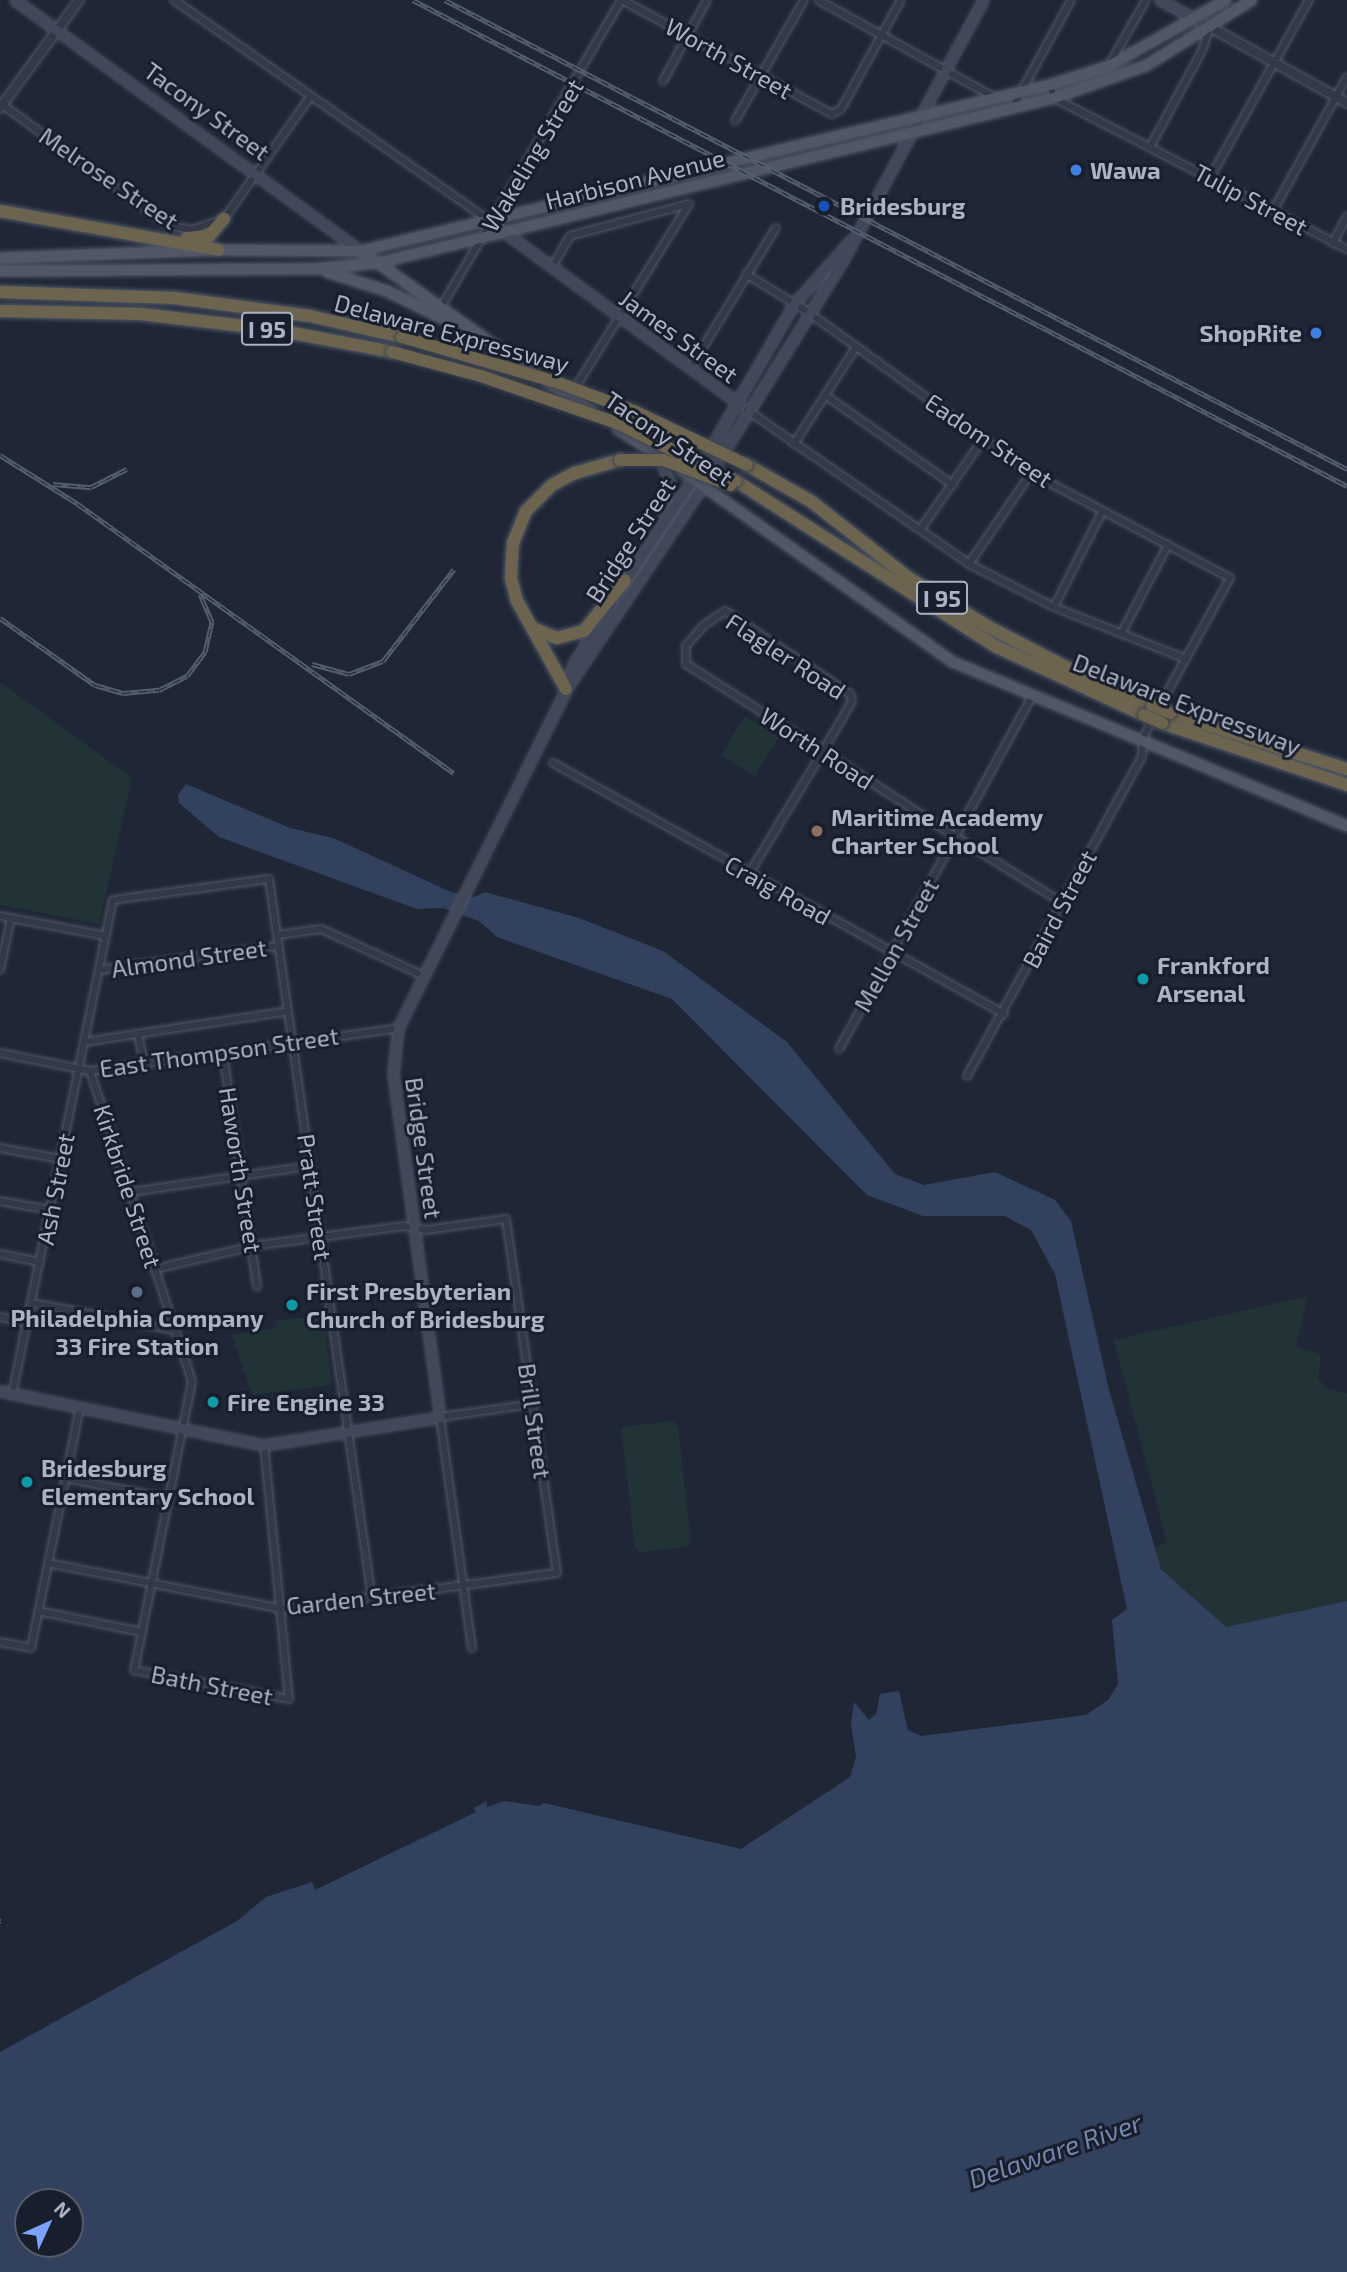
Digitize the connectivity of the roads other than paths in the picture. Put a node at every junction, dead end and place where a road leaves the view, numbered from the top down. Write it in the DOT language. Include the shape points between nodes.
graph roads {
  1 [pos="15,0"];
  2 [pos="79,0"];
  3 [pos="174,0"];
  4 [pos="622,0"];
  5 [pos="707,0"];
  6 [pos="804,0"];
  7 [pos="818,0"];
  8 [pos="901,0"];
  9 [pos="983,0"];
  10 [pos="1071,0"];
  11 [pos="1146,0"];
  12 [pos="1160,0"];
  13 [pos="1226,0"];
  14 [pos="1252,0"];
  15 [pos="1309,0"];
  16 [pos="1197,20"];
  17 [pos="1210,27"];
  18 [pos="57,30"];
  19 [pos="687,36"];
  20 [pos="882,36"];
  21 [pos="1275,63"];
  22 [pos="1109,66"];
  23 [pos="945,70"];
  24 [pos="762,76"];
  25 [pos="1347,78"];
  26 [pos="663,81"];
  27 [pos="1049,85"];
  28 [pos="1020,93"];
  29 [pos="310,97"];
  30 [pos="1336,97"];
  31 [pos="1054,98"];
  32 [pos="996,99"];
  33 [pos="1347,103"];
  34 [pos="1,105"];
  35 [pos="1013,107"];
  36 [pos="921,117"];
  37 [pos="735,121"];
  38 [pos="913,133"];
  39 [pos="1150,147"];
  40 [pos="256,173"];
  41 [pos="1210,178"];
  42 [pos="0,211"];
  43 [pos="1273,211"];
  44 [pos="1347,217"];
  45 [pos="224,219"];
  46 [pos="492,223"];
  47 [pos="776,228"];
  48 [pos="506,233"];
  49 [pos="141,234"];
  50 [pos="483,238"];
  51 [pos="851,240"];
  52 [pos="1333,243"];
  53 [pos="1347,249"];
  54 [pos="219,250"];
  55 [pos="361,251"];
  56 [pos="0,258"];
  57 [pos="378,263"];
  58 [pos="552,267"];
  59 [pos="313,269"];
  60 [pos="0,271"];
  61 [pos="746,274"];
  62 [pos="0,292"];
  63 [pos="794,304"];
  64 [pos="440,309"];
  65 [pos="0,311"];
  66 [pos="808,312"];
  67 [pos="621,317"];
  68 [pos="474,334"];
  69 [pos="856,347"];
  70 [pos="691,367"];
  71 [pos="825,395"];
  72 [pos="570,397"];
  73 [pos="737,402"];
  74 [pos="747,410"];
  75 [pos="984,438"];
  76 [pos="794,444"];
  77 [pos="658,456"];
  78 [pos="1031,473"];
  79 [pos="693,478"];
  80 [pos="704,485"];
  81 [pos="736,485"];
  82 [pos="953,485"];
  83 [pos="1102,512"];
  84 [pos="657,530"];
  85 [pos="920,530"];
  86 [pos="1168,545"];
  87 [pos="969,564"];
  88 [pos="625,580"];
  89 [pos="1223,591"];
  90 [pos="1054,607"];
  91 [pos="529,624"];
  92 [pos="1121,634"];
  93 [pos="683,658"];
  94 [pos="1186,659"];
  95 [pos="566,690"];
  96 [pos="1033,694"];
  97 [pos="1148,710"];
  98 [pos="1166,718"];
  99 [pos="1143,738"];
  100 [pos="823,751"];
  101 [pos="553,763"];
  102 [pos="1347,769"];
  103 [pos="1347,785"];
  104 [pos="1347,827"];
  105 [pos="956,837"];
  106 [pos="749,874"];
  107 [pos="269,879"];
  108 [pos="1061,902"];
  109 [pos="0,916"];
  110 [pos="10,918"];
  111 [pos="277,935"];
  112 [pos="106,936"];
  113 [pos="278,946"];
  114 [pos="892,952"];
  115 [pos="0,970"];
  116 [pos="99,971"];
  117 [pos="422,975"];
  118 [pos="288,1011"];
  119 [pos="1004,1014"];
  120 [pos="398,1028"];
  121 [pos="138,1034"];
  122 [pos="84,1042"];
  123 [pos="292,1043"];
  124 [pos="839,1049"];
  125 [pos="0,1053"];
  126 [pos="223,1053"];
  127 [pos="144,1063"];
  128 [pos="79,1068"];
  129 [pos="90,1070"];
  130 [pos="967,1076"];
  131 [pos="0,1148"];
  132 [pos="61,1159"];
  133 [pos="310,1167"];
  134 [pos="242,1177"];
  135 [pos="131,1192"];
  136 [pos="0,1201"];
  137 [pos="50,1210"];
  138 [pos="415,1228"];
  139 [pos="320,1237"];
  140 [pos="253,1246"];
  141 [pos="0,1254"];
  142 [pos="40,1262"];
  143 [pos="155,1269"];
  144 [pos="257,1287"];
  145 [pos="32,1303"];
  146 [pos="0,1317"];
  147 [pos="27,1323"];
  148 [pos="174,1331"];
  149 [pos="0,1391"];
  150 [pos="12,1395"];
  151 [pos="532,1404"];
  152 [pos="80,1407"];
  153 [pos="440,1417"];
  154 [pos="184,1427"];
  155 [pos="349,1432"];
  156 [pos="264,1445"];
  157 [pos="65,1478"];
  158 [pos="169,1499"];
  159 [pos="48,1563"];
  160 [pos="551,1573"];
  161 [pos="152,1584"];
  162 [pos="463,1587"];
  163 [pos="372,1598"];
  164 [pos="283,1609"];
  165 [pos="38,1611"];
  166 [pos="142,1632"];
  167 [pos="0,1642"];
  168 [pos="472,1648"];
  169 [pos="134,1670"];
  1 -- 18 [label="main road, Tacony Street"];
  2 -- 18 [label="street"];
  3 -- 29 [label="street, James Street"];
  4 -- 19 [label="street, Worth Street"];
  4 -- 46 [label="street, Wakeling Street"];
  5 -- 19 [label="street"];
  6 -- 24 [label="street"];
  7 -- 20 [label="street"];
  8 -- 20 [label="street"];
  9 -- 23 [label="main road, Bridge Street"];
  10 -- 28 [label="street"];
  11 -- 22 [label="street"];
  12 -- 16 [label="main road"];
  13 -- 16 [label="main road, Harbison Avenue"];
  14 -- 17 [label="main road, Harbison Avenue"];
  15 -- 21 [label="street"];
  16 -- 17 [label="main road"];
  16 -- 22 [label="main road, Harbison Avenue"];
  17 -- 21 [label="street"];
  17 -- 31 [label="main road, Harbison Avenue" via="1147,65"];
  17 -- 39 [label="street" via="1202,51"];
  18 -- 34 [label="street"];
  18 -- 40 [label="main road, Tacony Street"];
  19 -- 24 [label="street, Worth Street"];
  19 -- 26 [label="street"];
  20 -- 23 [label="street"];
  20 -- 24 [label="street, Worth Street" via="836,114"];
  21 -- 30 [label="street"];
  21 -- 41 [label="street"];
  22 -- 27 [label="main road, Harbison Avenue"];
  23 -- 32 [label="street"];
  23 -- 36 [label="main road, Bridge Street"];
  24 -- 37 [label="street"];
  25 -- 30 [label="street"];
  27 -- 28 [label="main road, Harbison Avenue"];
  27 -- 31 [label="street"];
  28 -- 32 [label="main road, Harbison Avenue"];
  28 -- 35 [label="street"];
  29 -- 40 [label="street"];
  29 -- 46 [label="street, James Street"];
  30 -- 33 [label="street"];
  30 -- 43 [label="street"];
  31 -- 35 [label="main road, Harbison Avenue"];
  31 -- 39 [label="street, Tulip Street"];
  32 -- 36 [label="main road, Harbison Avenue"];
  34 -- 45 [label="street, Melrose Street" via="176,229 207,227"];
  35 -- 38 [label="main road, Harbison Avenue"];
  36 -- 38 [label="main road, Bridge Street"];
  36 -- 46 [label="main road, Harbison Avenue" via="679,172"];
  38 -- 48 [label="main road, Harbison Avenue"];
  38 -- 51 [label="main road, Bridge Street"];
  39 -- 41 [label="street, Tulip Street"];
  40 -- 45 [label="street"];
  40 -- 55 [label="main road, Tacony Street"];
  41 -- 43 [label="street, Tulip Street"];
  42 -- 49 [label="highway"];
  43 -- 52 [label="street, Tulip Street"];
  44 -- 52 [label="street"];
  45 -- 49 [label="highway" via="201,239"];
  46 -- 48 [label="main road, James Street"];
  46 -- 50 [label="street, Wakeling Street"];
  46 -- 55 [label="main road, Harbison Avenue"];
  47 -- 61 [label="street"];
  48 -- 50 [label="main road, Harbison Avenue"];
  48 -- 58 [label="main road, James Street"];
  49 -- 54 [label="highway"];
  50 -- 57 [label="main road, Harbison Avenue"];
  50 -- 64 [label="street, Wakeling Street"];
  51 -- 63 [label="main road, Bridge Street"];
  51 -- 66 [label="main road, Bridge Street" via="842,262"];
  52 -- 53 [label="street, Tulip Street"];
  54 -- 55 [label="main road, Harbison Avenue"];
  54 -- 56 [label="main road, Harbison Avenue"];
  55 -- 57 [label="main road, Tacony Street"];
  57 -- 59 [label="main road, Harbison Avenue"];
  57 -- 64 [label="main road, Tacony Street"];
  58 -- 67 [label="main road, James Street"];
  58 -- 67 [label="street" via="570,236 689,204"];
  59 -- 60 [label="main road, Harbison Avenue"];
  59 -- 68 [label="main road" via="374,286"];
  61 -- 63 [label="street, Eadom Street"];
  61 -- 70 [label="street"];
  62 -- 97 [label="highway, Delaware Expressway / I 95, bridge" via="176,298 310,316 402,337 559,383 634,411 812,502 909,578 987,626"];
  63 -- 66 [label="street, Eadom Street"];
  63 -- 73 [label="main road, Bridge Street"];
  64 -- 68 [label="main road, Tacony Street"];
  65 -- 81 [label="highway, Delaware Expressway / I 95, bridge" via="141,314 277,330 392,352 481,376 617,423"];
  66 -- 69 [label="street, Eadom Street"];
  66 -- 74 [label="main road, Bridge Street"];
  67 -- 70 [label="main road, James Street"];
  67 -- 72 [label="street"];
  68 -- 72 [label="main road, Tacony Street"];
  69 -- 71 [label="street"];
  69 -- 75 [label="street, Eadom Street"];
  70 -- 73 [label="main road, James Street"];
  71 -- 76 [label="street"];
  71 -- 82 [label="street"];
  72 -- 77 [label="main road, Tacony Street"];
  73 -- 74 [label="main road, James Street"];
  73 -- 79 [label="main road, Bridge Street"];
  74 -- 76 [label="street, James Street"];
  74 -- 80 [label="main road, Bridge Street"];
  75 -- 78 [label="street, Eadom Street"];
  75 -- 82 [label="street"];
  76 -- 85 [label="street, James Street"];
  77 -- 79 [label="main road, Tacony Street"];
  77 -- 84 [label="main road" via="669,486"];
  78 -- 83 [label="street, Eadom Street"];
  78 -- 87 [label="street"];
  79 -- 80 [label="main road, Tacony Street"];
  79 -- 84 [label="main road, Bridge Street"];
  80 -- 95 [label="main road, Bridge Street"];
  80 -- 96 [label="main road, Tacony Street" via="953,662"];
  81 -- 91 [label="highway, bridge" via="663,460 620,460 575,472 552,485 526,511 513,543 511,578"];
  81 -- 97 [label="highway, Delaware Expressway / I 95" via="810,526 997,647"];
  82 -- 85 [label="street"];
  83 -- 86 [label="street, Eadom Street"];
  83 -- 90 [label="street"];
  84 -- 88 [label="main road, Bridge Street"];
  85 -- 87 [label="street, James Street"];
  86 -- 89 [label="street, Eadom Street" via="1230,578"];
  86 -- 92 [label="street"];
  87 -- 90 [label="street, James Street"];
  88 -- 91 [label="highway" via="595,621 572,637 548,637"];
  88 -- 95 [label="main road, Bridge Street" via="573,664"];
  89 -- 94 [label="street, Baird Street"];
  90 -- 92 [label="street, James Street"];
  91 -- 95 [label="highway"];
  92 -- 94 [label="street, James Street"];
  93 -- 100 [label="street, Worth Road"];
  93 -- 100 [label="street, Flagler Road" via="704,625 724,611 850,694 850,705"];
  94 -- 99 [label="street, Baird Street"];
  95 -- 117 [label="main road, Bridge Street"];
  96 -- 99 [label="main road, Tacony Street"];
  96 -- 105 [label="street, Mellon Street"];
  97 -- 98 [label="highway, Delaware Expressway / I 95, bridge"];
  98 -- 102 [label="highway, Delaware Expressway / I 95"];
  98 -- 103 [label="highway, Delaware Expressway / I 95"];
  99 -- 104 [label="main road, Tacony Street"];
  99 -- 108 [label="street, Baird Street" via="1142,757"];
  100 -- 105 [label="street, Worth Road"];
  100 -- 106 [label="street"];
  101 -- 106 [label="street, Craig Road"];
  105 -- 108 [label="street, Worth Road"];
  105 -- 114 [label="street, Mellon Street"];
  106 -- 114 [label="street, Craig Road"];
  107 -- 111 [label="street, Pratt Street"];
  107 -- 112 [label="street, Ash Street" via="113,900"];
  108 -- 119 [label="street, Baird Street"];
  109 -- 110 [label="street, Almond Street"];
  110 -- 112 [label="street, Almond Street"];
  110 -- 115 [label="street"];
  111 -- 113 [label="street, Pratt Street"];
  111 -- 117 [label="street, Almond Street" via="321,929"];
  112 -- 116 [label="street, Ash Street"];
  113 -- 116 [label="street, Almond Street"];
  113 -- 118 [label="street, Pratt Street"];
  114 -- 119 [label="street, Craig Road"];
  114 -- 124 [label="street, Mellon Street"];
  116 -- 122 [label="street, Ash Street"];
  117 -- 120 [label="main road, Bridge Street"];
  118 -- 121 [label="street"];
  118 -- 123 [label="street, Pratt Street"];
  119 -- 130 [label="street, Baird Street"];
  120 -- 123 [label="street, East Thompson Street"];
  120 -- 138 [label="main road, Bridge Street" via="393,1073"];
  121 -- 122 [label="street"];
  121 -- 127 [label="street"];
  122 -- 128 [label="street, Ash Street"];
  123 -- 126 [label="street, East Thompson Street"];
  123 -- 133 [label="street, Pratt Street"];
  125 -- 128 [label="street, East Thompson Street"];
  126 -- 127 [label="street, East Thompson Street"];
  126 -- 134 [label="street, Haworth Street"];
  127 -- 129 [label="street, East Thompson Street"];
  128 -- 129 [label="street, East Thompson Street"];
  128 -- 132 [label="street, Ash Street"];
  129 -- 135 [label="street, Kirkbride Street"];
  131 -- 132 [label="street"];
  132 -- 137 [label="street, Ash Street"];
  133 -- 134 [label="street"];
  133 -- 139 [label="street, Pratt Street"];
  134 -- 135 [label="street"];
  134 -- 140 [label="street, Haworth Street"];
  135 -- 143 [label="street, Kirkbride Street"];
  136 -- 137 [label="street"];
  137 -- 142 [label="street, Ash Street"];
  138 -- 139 [label="street"];
  138 -- 151 [label="street, Brill Street" via="506,1222"];
  138 -- 153 [label="main road, Bridge Street"];
  139 -- 140 [label="street"];
  139 -- 155 [label="street, Pratt Street"];
  140 -- 143 [label="street"];
  140 -- 144 [label="street, Haworth Street"];
  141 -- 142 [label="street"];
  142 -- 145 [label="street, Ash Street"];
  143 -- 148 [label="street, Kirkbride Street"];
  145 -- 147 [label="street, Ash Street"];
  145 -- 148 [label="street"];
  146 -- 147 [label="street"];
  147 -- 150 [label="street, Ash Street"];
  148 -- 154 [label="street, Kirkbride Street" via="192,1381"];
  149 -- 150 [label="main road"];
  150 -- 152 [label="main road"];
  151 -- 153 [label="street"];
  151 -- 160 [label="street, Brill Street" via="557,1573"];
  152 -- 154 [label="main road"];
  152 -- 157 [label="street"];
  153 -- 155 [label="main road"];
  153 -- 162 [label="street, Bridge Street"];
  154 -- 156 [label="main road"];
  154 -- 158 [label="street, Kirkbride Street"];
  155 -- 156 [label="main road"];
  155 -- 163 [label="street, Pratt Street"];
  156 -- 164 [label="street"];
  157 -- 158 [label="street"];
  157 -- 159 [label="street"];
  158 -- 161 [label="street, Kirkbride Street"];
  159 -- 161 [label="street, Garden Street"];
  159 -- 165 [label="street"];
  160 -- 162 [label="street, Garden Street"];
  161 -- 164 [label="street, Garden Street"];
  161 -- 166 [label="street, Kirkbride Street"];
  162 -- 163 [label="street, Garden Street"];
  162 -- 168 [label="street, Bridge Street"];
  163 -- 164 [label="street, Garden Street"];
  164 -- 169 [label="street, Bath Street" via="289,1699"];
  165 -- 166 [label="street"];
  165 -- 167 [label="street" via="31,1648"];
  166 -- 169 [label="street, Kirkbride Street"];
}
